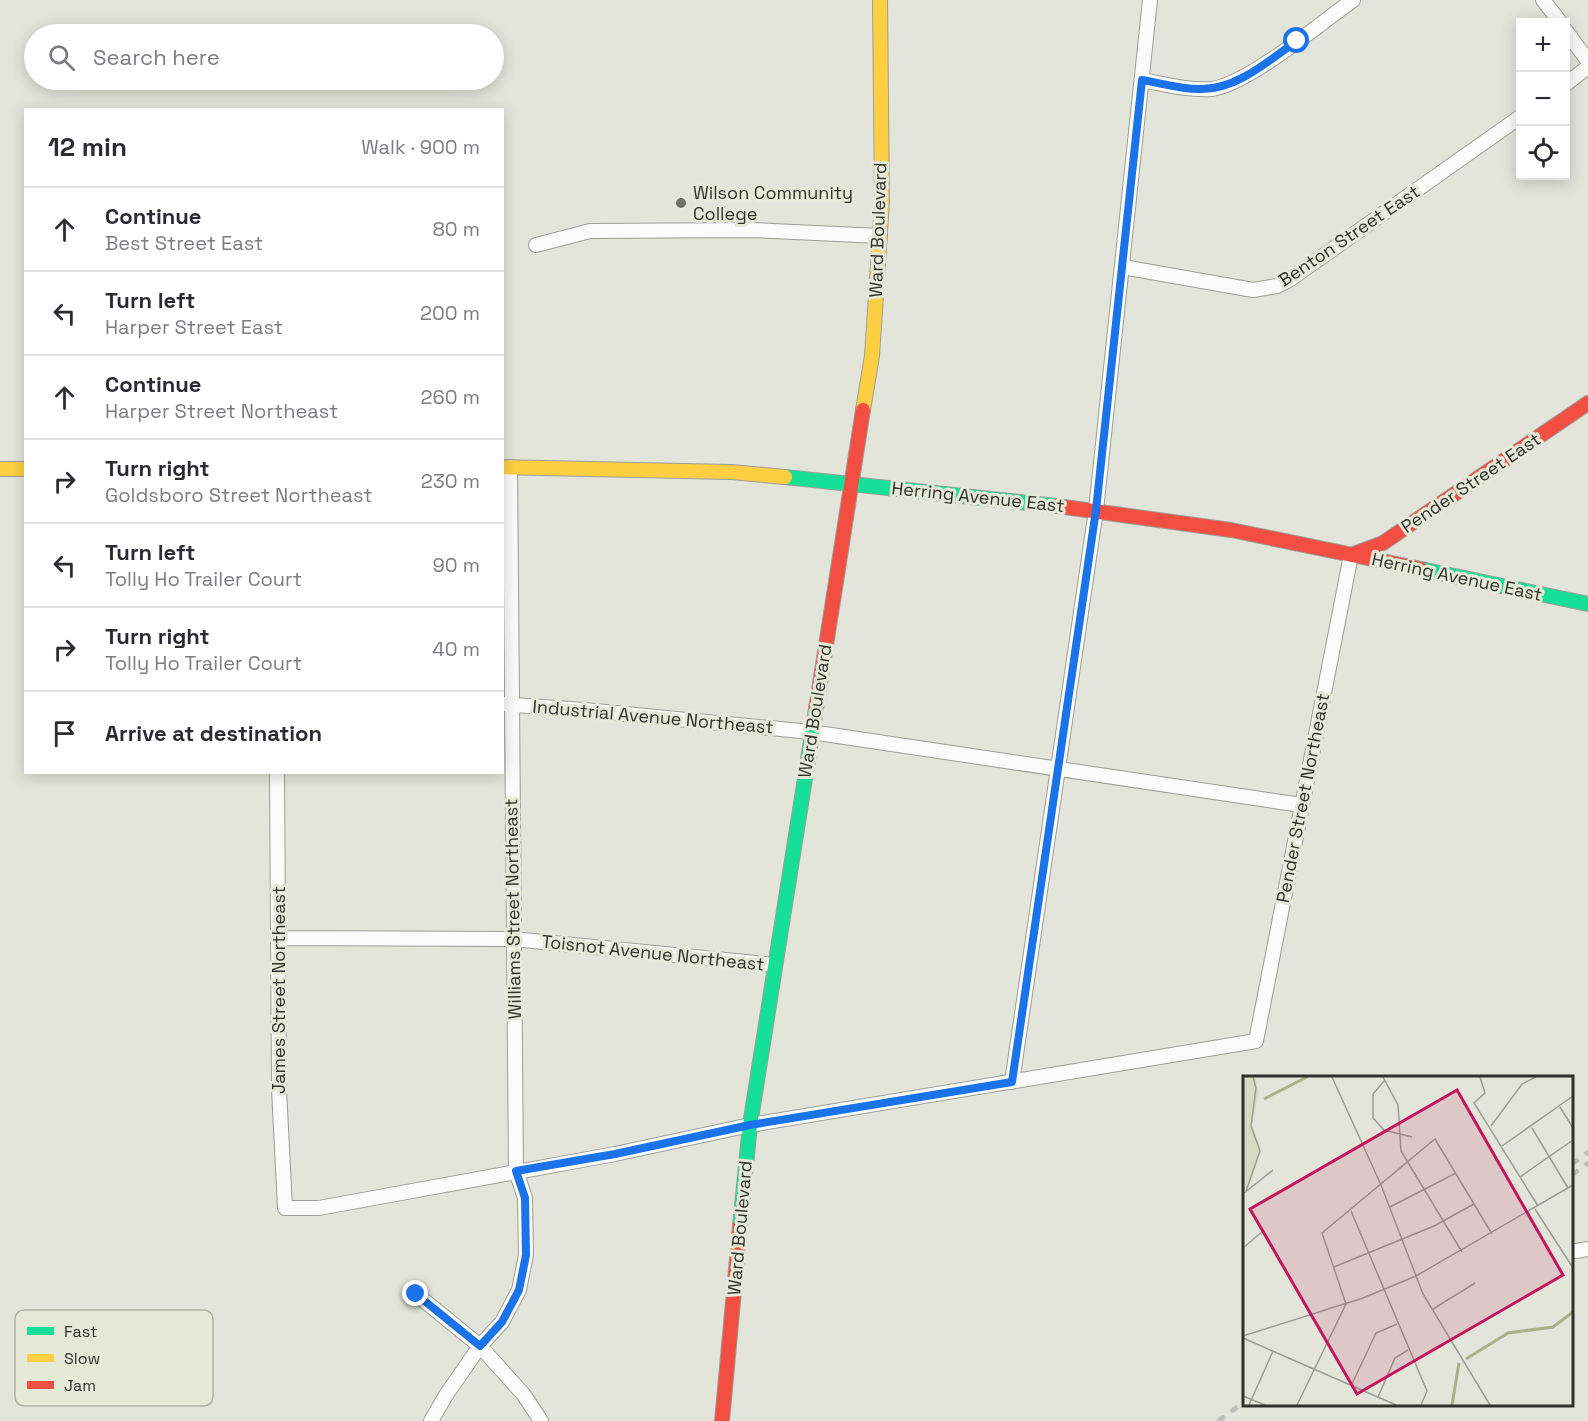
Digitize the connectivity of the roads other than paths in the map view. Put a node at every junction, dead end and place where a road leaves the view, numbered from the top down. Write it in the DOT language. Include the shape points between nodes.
graph roads {
  1 [pos="880,0"];
  2 [pos="1150,0"];
  3 [pos="1353,0"];
  4 [pos="1543,0"];
  5 [pos="1557,18"];
  6 [pos="1570,36"];
  7 [pos="1588,61"];
  8 [pos="1588,67"];
  9 [pos="1142,80"];
  10 [pos="1570,81"];
  11 [pos="1516,121"];
  12 [pos="880,236"];
  13 [pos="536,245"];
  14 [pos="1123,267"];
  15 [pos="1588,403"];
  16 [pos="506,467"];
  17 [pos="0,469"];
  18 [pos="24,469"];
  19 [pos="851,483"];
  20 [pos="1096,510"];
  21 [pos="1351,555"];
  22 [pos="1588,604"];
  23 [pos="507,704"];
  24 [pos="811,732"];
  25 [pos="1058,769"];
  26 [pos="277,774"];
  27 [pos="1301,805"];
  28 [pos="279,938"];
  29 [pos="513,939"];
  30 [pos="775,965"];
  31 [pos="1012,1082"];
  32 [pos="750,1125"];
  33 [pos="516,1171"];
  34 [pos="416,1294"];
  35 [pos="480,1346"];
  36 [pos="431,1421"];
  37 [pos="541,1421"];
  38 [pos="722,1421"];
  1 -- 12 [label="main road, Ward Boulevard"];
  2 -- 9 [label="street"];
  3 -- 9 [label="street" via="1232,82 1200,89"];
  4 -- 5 [label="street"];
  6 -- 7 [label="street"];
  8 -- 10 [label="street"];
  9 -- 14 [label="street"];
  11 -- 14 [label="street, Benton Street East" via="1277,286 1253,290"];
  12 -- 13 [label="street" via="758,230 590,231"];
  12 -- 19 [label="main road, Ward Boulevard" via="872,356"];
  14 -- 20 [label="street"];
  15 -- 21 [label="main road, Pender Street East" via="1383,543"];
  16 -- 19 [label="main road, Herring Avenue East" via="730,472"];
  16 -- 23 [label="street, Williams Street Northeast"];
  17 -- 18 [label="main road"];
  19 -- 20 [label="main road, Herring Avenue East"];
  19 -- 24 [label="main road, Ward Boulevard"];
  20 -- 21 [label="main road, Herring Avenue East" via="1231,530"];
  20 -- 25 [label="street"];
  21 -- 22 [label="main road, Herring Avenue East"];
  21 -- 27 [label="street, Pender Street Northeast"];
  23 -- 24 [label="street, Industrial Avenue Northeast"];
  23 -- 29 [label="street, Williams Street Northeast"];
  24 -- 25 [label="street, Industrial Avenue Northeast"];
  24 -- 30 [label="main road, Ward Boulevard"];
  25 -- 27 [label="street, Industrial Avenue Northeast"];
  25 -- 31 [label="street"];
  26 -- 28 [label="street, James Street Northeast"];
  27 -- 31 [label="street, Pender Street Northeast" via="1256,1041"];
  28 -- 29 [label="street, Toisnot Avenue Northeast"];
  28 -- 33 [label="street, James Street Northeast" via="279,1089 285,1208 319,1208"];
  29 -- 30 [label="street, Toisnot Avenue Northeast"];
  29 -- 33 [label="street, Williams Street Northeast"];
  30 -- 32 [label="main road, Ward Boulevard"];
  31 -- 32 [label="street"];
  32 -- 33 [label="street"];
  32 -- 38 [label="main road, Ward Boulevard"];
  33 -- 35 [label="street, Williams Street Northeast" via="525,1198 526,1255 519,1290 502,1322"];
  34 -- 35 [label="street"];
  35 -- 36 [label="street, Williams Street Northeast"];
  35 -- 37 [label="street" via="524,1395"];
}
